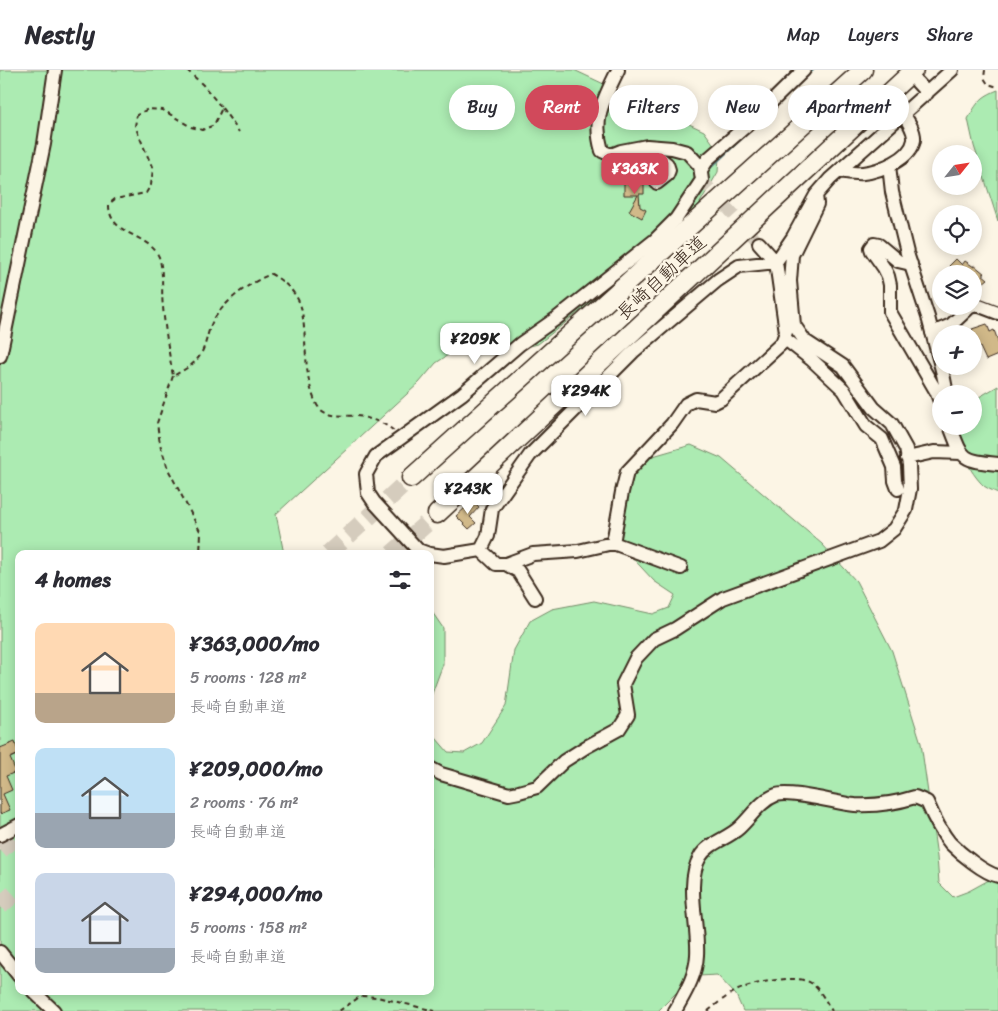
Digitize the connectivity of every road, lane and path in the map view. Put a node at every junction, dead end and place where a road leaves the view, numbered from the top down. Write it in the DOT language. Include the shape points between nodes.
graph roads {
  1 [pos="55,70"];
  2 [pos="187,70"];
  3 [pos="618,70"];
  4 [pos="804,70"];
  5 [pos="863,70"];
  6 [pos="952,70"];
  7 [pos="985,70"];
  8 [pos="915,76"];
  9 [pos="998,87"];
  10 [pos="926,93"];
  11 [pos="222,108"];
  12 [pos="909,109"];
  13 [pos="909,124"];
  14 [pos="885,130"];
  15 [pos="239,132"];
  16 [pos="611,155"];
  17 [pos="889,165"];
  18 [pos="700,170"];
  19 [pos="840,171"];
  20 [pos="657,183"];
  21 [pos="816,195"];
  22 [pos="759,243"];
  23 [pos="776,262"];
  24 [pos="911,264"];
  25 [pos="998,313"];
  26 [pos="951,325"];
  27 [pos="932,333"];
  28 [pos="784,338"];
  29 [pos="0,356"];
  30 [pos="173,376"];
  31 [pos="933,385"];
  32 [pos="954,435"];
  33 [pos="401,438"];
  34 [pos="961,453"];
  35 [pos="908,458"];
  36 [pos="998,464"];
  37 [pos="411,478"];
  38 [pos="898,489"];
  39 [pos="436,514"];
  40 [pos="613,543"];
  41 [pos="200,550"];
  42 [pos="418,550"];
  43 [pos="480,550"];
  44 [pos="434,555"];
  45 [pos="506,564"];
  46 [pos="681,568"];
  47 [pos="535,598"];
  48 [pos="434,770"];
  49 [pos="15,827"];
  50 [pos="0,835"];
  51 [pos="998,876"];
  52 [pos="0,952"];
  53 [pos="15,971"];
  54 [pos="37,995"];
  55 [pos="54,1011"];
  56 [pos="339,1011"];
  57 [pos="435,1011"];
  58 [pos="675,1011"];
  59 [pos="708,1011"];
  60 [pos="832,1011"];
  1 -- 29 [label="street" via="44,144"];
  2 -- 11 [label="path"];
  3 -- 16 [label="street" via="598,116 598,139 602,151"];
  4 -- 18 [label="street"];
  5 -- 37 [label="highway, 長崎自動車道"];
  6 -- 10 [label="street"];
  7 -- 9 [label="path" via="984,78 988,84"];
  8 -- 10 [label="street"];
  8 -- 39 [label="highway, 長崎自動車道"];
  10 -- 12 [label="street"];
  11 -- 15 [label="path"];
  11 -- 30 [label="path" via="214,125 202,130 163,110 148,109 137,114 134,126 153,169 151,185 146,193 115,199 109,204 114,223 149,246 158,256"];
  13 -- 17 [label="street" via="914,140 909,151"];
  14 -- 19 [label="street"];
  16 -- 18 [label="street" via="647,146 672,148 687,152"];
  16 -- 20 [label="street" via="618,159 651,155 662,160 669,170"];
  17 -- 19 [label="street" via="863,173"];
  17 -- 24 [label="street" via="892,192"];
  18 -- 33 [label="street" via="702,180 676,219 655,240 520,344 462,394"];
  19 -- 21 [label="street"];
  21 -- 23 [label="street"];
  21 -- 35 [label="street" via="816,204 792,255 790,281 794,325 805,341 843,366 874,408 892,424"];
  22 -- 23 [label="street"];
  23 -- 28 [label="street" via="786,332"];
  23 -- 43 [label="street" via="739,266 632,352 530,455 492,509 488,536"];
  24 -- 27 [label="street"];
  24 -- 31 [label="street" via="898,261 879,245 874,244 871,248 888,276 890,312"];
  25 -- 26 [label="street" via="976,305"];
  28 -- 38 [label="street" via="844,390 866,426 882,439 894,467"];
  28 -- 40 [label="street" via="721,399 714,402 696,399 686,404 672,424 626,472"];
  30 -- 33 [label="path" via="202,355 212,321 230,299 271,274 282,280 301,306 307,367 323,412 361,416 386,424"];
  30 -- 41 [label="path" via="157,423 160,444 168,469 201,533"];
  32 -- 34 [label="street"];
  33 -- 42 [label="street" via="376,456 370,465 366,474 368,494"];
  34 -- 35 [label="street" via="934,452"];
  34 -- 36 [label="street" via="973,462"];
  35 -- 48 [label="street" via="910,489 906,510 894,529 879,540 723,598 654,639 636,658 623,684 628,715 619,729 564,761 537,787 509,794"];
  40 -- 45 [label="street" via="578,551 533,554"];
  40 -- 46 [label="street"];
  43 -- 44 [label="street"];
  43 -- 45 [label="street" via="496,564"];
  45 -- 47 [label="street" via="518,571"];
  49 -- 50 [label="street"];
  51 -- 58 [label="street" via="977,865 950,843 927,802 915,797 896,803 856,805 776,794 738,829 700,856 694,872 696,962 693,978"];
  52 -- 53 [label="street"];
  54 -- 55 [label="street"];
  56 -- 57 [label="path" via="361,996"];
  59 -- 60 [label="path" via="742,988 795,979 811,983"];
}
